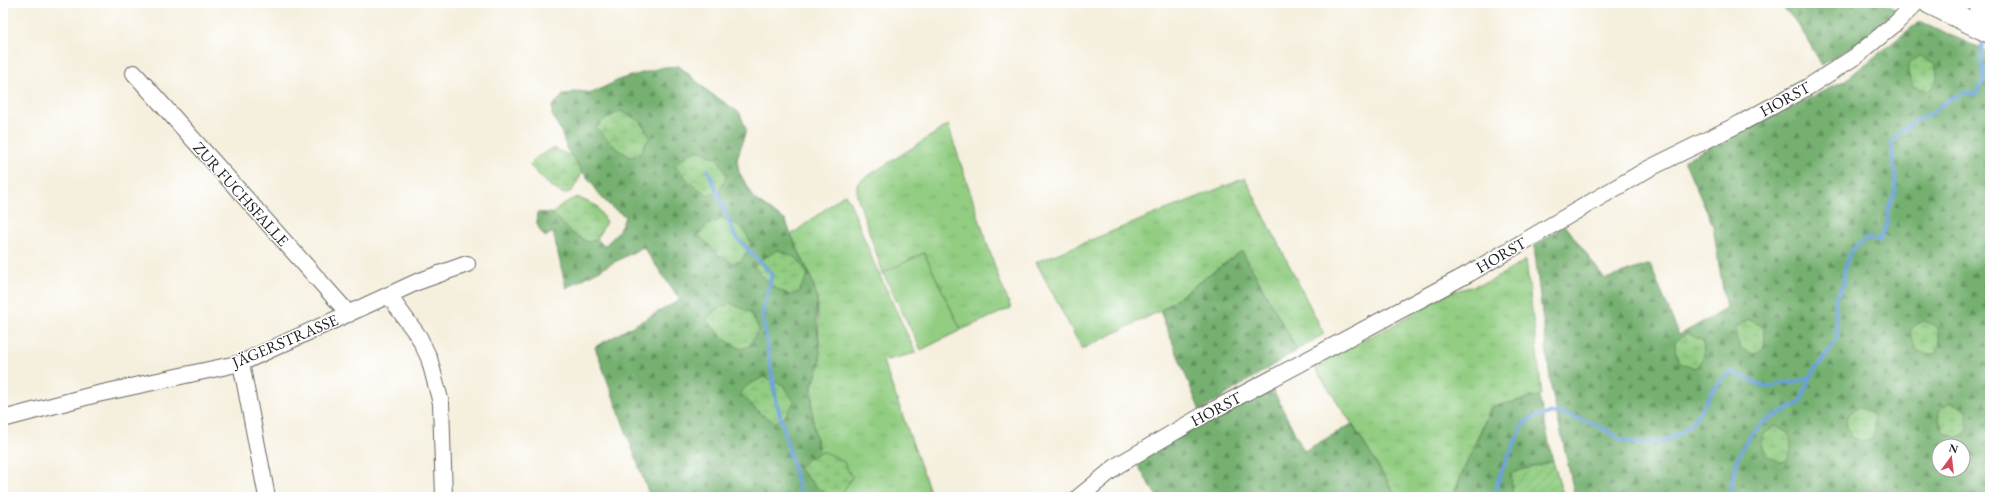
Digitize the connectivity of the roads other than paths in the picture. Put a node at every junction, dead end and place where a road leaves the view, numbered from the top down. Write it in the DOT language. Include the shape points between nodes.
graph roads {
  1 [pos="1916,3"];
  2 [pos="1930,3"];
  3 [pos="1979,3"];
  4 [pos="1990,8"];
  5 [pos="1990,32"];
  6 [pos="134,73"];
  7 [pos="467,264"];
  8 [pos="389,296"];
  9 [pos="349,314"];
  10 [pos="241,363"];
  11 [pos="3,419"];
  12 [pos="267,497"];
  13 [pos="444,497"];
  14 [pos="1079,497"];
  1 -- 14 [label="street, HORST" via="1856,56 1808,87 1648,170 1470,273 1202,416 1118,465"];
  2 -- 5 [label="highway"];
  3 -- 4 [label="highway"];
  6 -- 9 [label="street, ZUR FUCHSFALLE"];
  7 -- 8 [label="street, JÄGERSTRASSE" via="417,282"];
  8 -- 9 [label="street, JÄGERSTRASSE"];
  8 -- 13 [label="street" via="419,337 441,404"];
  9 -- 10 [label="street, JÄGERSTRASSE"];
  10 -- 11 [label="street, JÄGERSTRASSE" via="93,395"];
  10 -- 12 [label="street"];
}
